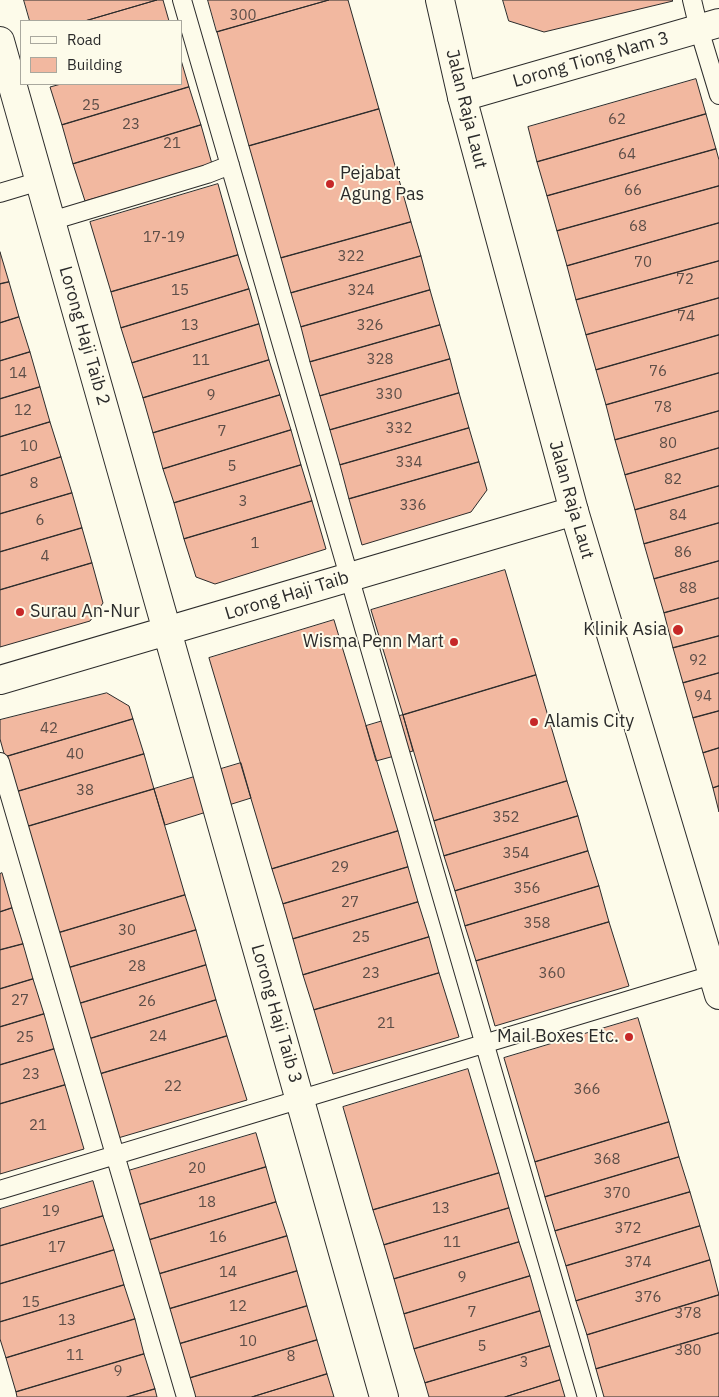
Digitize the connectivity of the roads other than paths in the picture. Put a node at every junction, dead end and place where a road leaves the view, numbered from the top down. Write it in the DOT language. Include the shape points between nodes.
graph roads {
  1 [pos="182,0"];
  2 [pos="440,0"];
  3 [pos="692,0"];
  4 [pos="709,26"];
  5 [pos="0,41"];
  6 [pos="719,96"];
  7 [pos="462,97"];
  8 [pos="230,165"];
  9 [pos="40,181"];
  10 [pos="0,193"];
  11 [pos="51,221"];
  12 [pos="574,511"];
  13 [pos="350,577"];
  14 [pos="167,631"];
  15 [pos="0,680"];
  16 [pos="0,762"];
  17 [pos="716,985"];
  18 [pos="484,1044"];
  19 [pos="300,1100"];
  20 [pos="116,1155"];
  21 [pos="0,1190"];
  22 [pos="186,1397"];
  23 [pos="384,1397"];
  24 [pos="586,1397"];
  1 -- 8 [label="lane"];
  2 -- 7 [label="street, Jalan Raja Laut"];
  3 -- 4 [label="lane"];
  4 -- 6 [label="lane"];
  4 -- 7 [label="street, Lorong Tiong Nam 3"];
  5 -- 9 [label="street, Lorong Haji Taib 2"];
  7 -- 12 [label="street, Jalan Raja Laut"];
  8 -- 11 [label="lane"];
  8 -- 13 [label="lane"];
  9 -- 10 [label="lane"];
  9 -- 11 [label="street, Lorong Haji Taib 2"];
  11 -- 14 [label="street, Lorong Haji Taib 2"];
  12 -- 13 [label="street, Lorong Haji Taib"];
  12 -- 17 [label="street, Jalan Raja Laut"];
  13 -- 14 [label="street, Lorong Haji Taib"];
  13 -- 18 [label="lane"];
  14 -- 15 [label="street, Lorong Haji Taib"];
  14 -- 19 [label="street, Lorong Haji Taib 3"];
  16 -- 20 [label="lane"];
  17 -- 18 [label="lane"];
  18 -- 19 [label="lane"];
  18 -- 24 [label="lane"];
  19 -- 20 [label="lane"];
  19 -- 23 [label="street, Lorong Haji Taib 3"];
  20 -- 21 [label="lane"];
  20 -- 22 [label="lane"];
}
